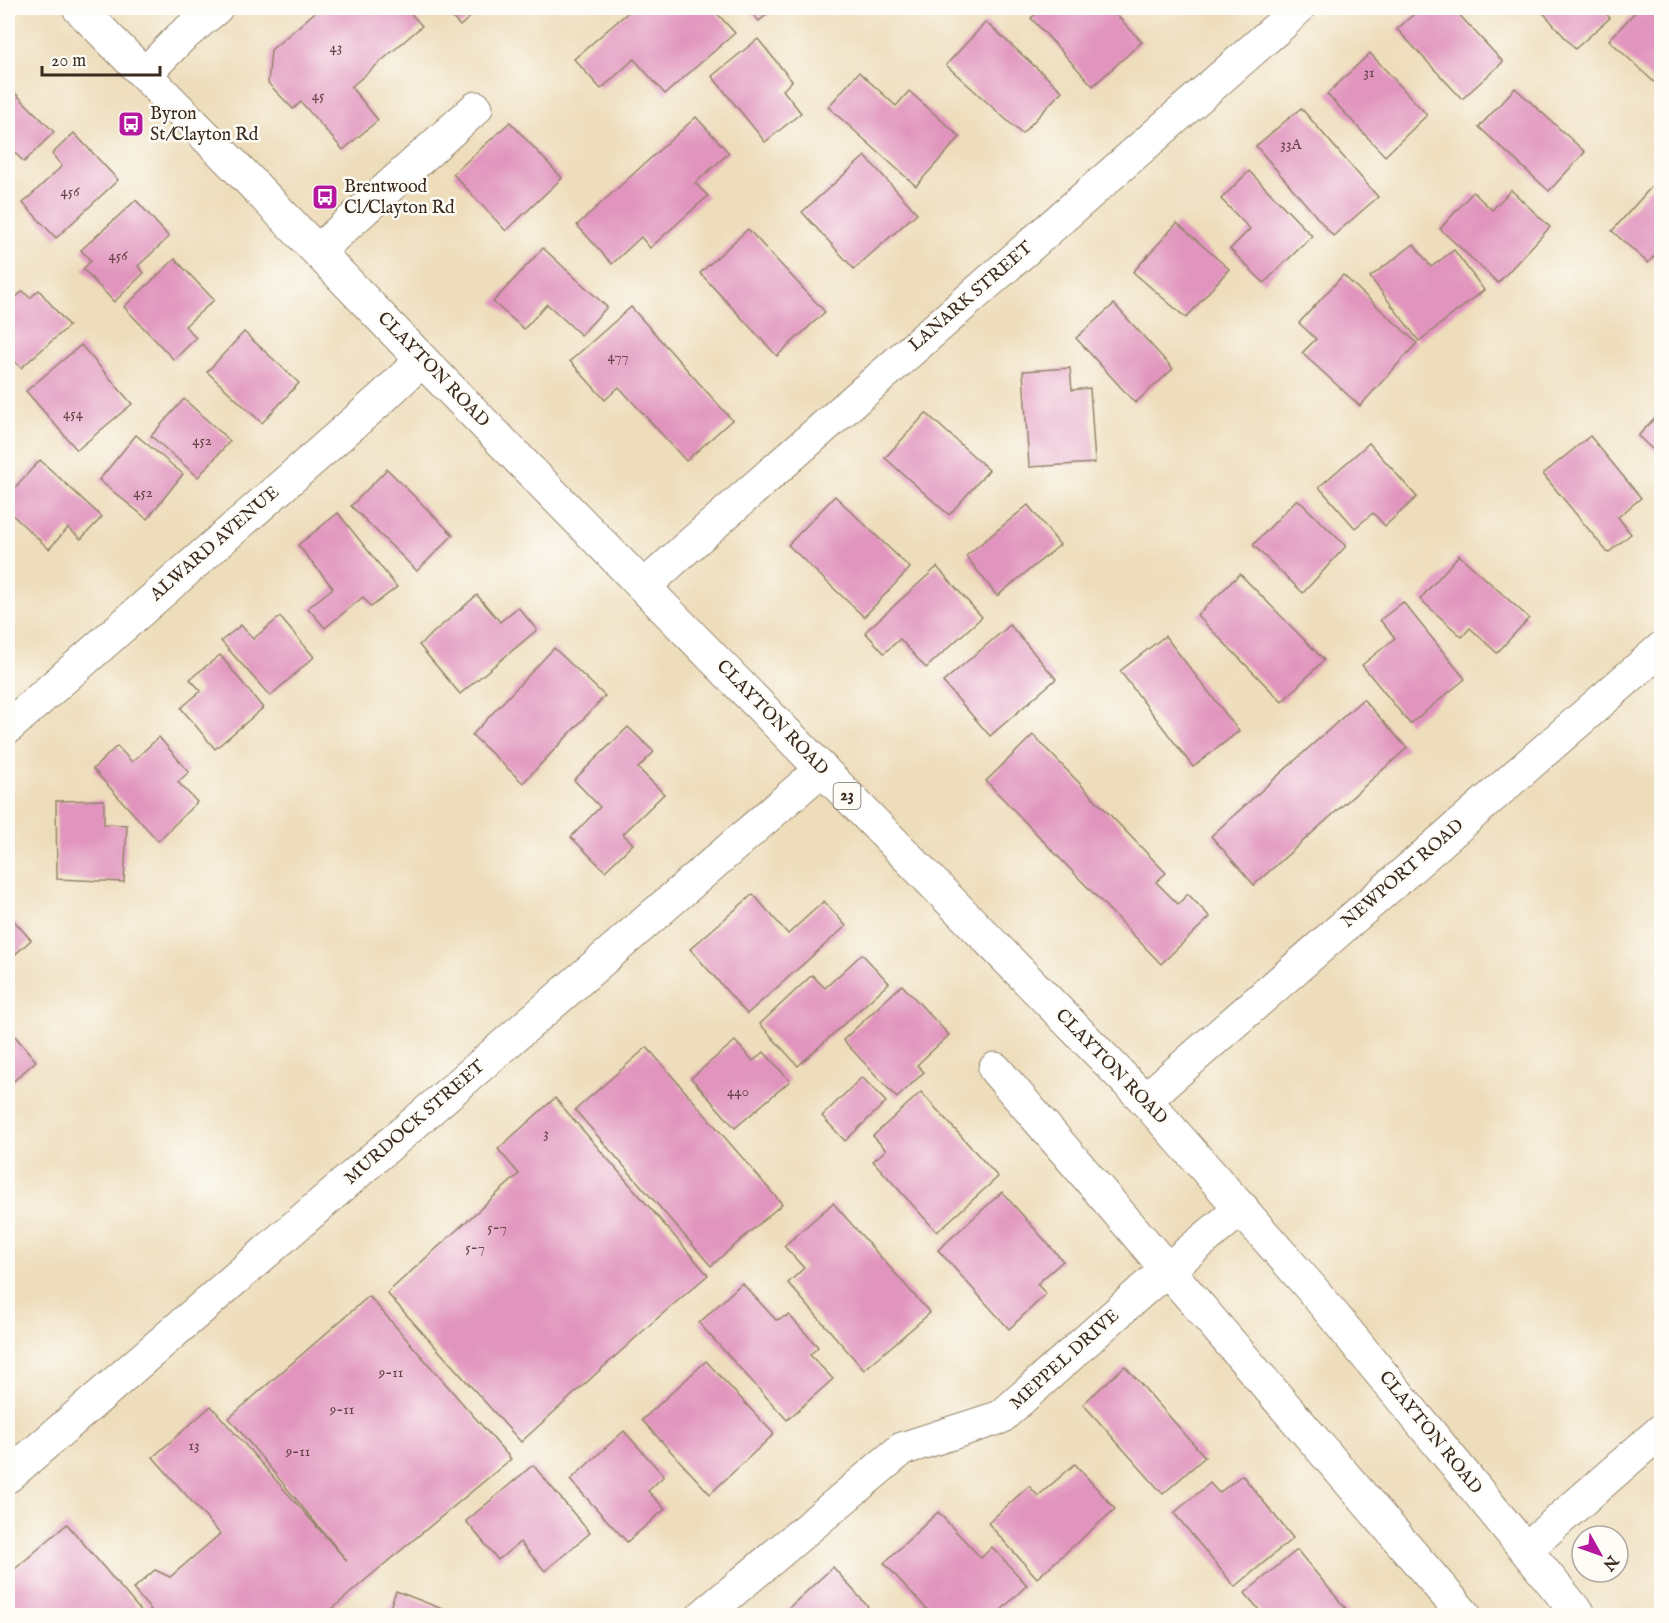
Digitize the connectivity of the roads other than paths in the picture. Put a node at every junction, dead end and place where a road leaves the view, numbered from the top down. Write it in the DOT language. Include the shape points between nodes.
graph roads {
  1 [pos="79,8"];
  2 [pos="216,8"];
  3 [pos="1298,8"];
  4 [pos="145,74"];
  5 [pos="476,108"];
  6 [pos="318,252"];
  7 [pos="422,360"];
  8 [pos="644,586"];
  9 [pos="1662,648"];
  10 [pos="8,727"];
  11 [pos="822,769"];
  12 [pos="995,1069"];
  13 [pos="1145,1100"];
  14 [pos="1242,1208"];
  15 [pos="1168,1269"];
  16 [pos="1662,1430"];
  17 [pos="8,1476"];
  18 [pos="1526,1550"];
  19 [pos="703,1616"];
  20 [pos="1465,1616"];
  21 [pos="1580,1616"];
  1 -- 4 [label="street, CLAYTON ROAD / 23"];
  2 -- 4 [label="street"];
  3 -- 8 [label="street, LANARK STREET"];
  4 -- 6 [label="street, CLAYTON ROAD / 23"];
  5 -- 6 [label="street"];
  6 -- 7 [label="street, CLAYTON ROAD / 23"];
  7 -- 8 [label="street, CLAYTON ROAD / 23"];
  7 -- 10 [label="street, ALWARD AVENUE"];
  8 -- 11 [label="street, CLAYTON ROAD / 23"];
  9 -- 13 [label="street, NEWPORT ROAD"];
  11 -- 13 [label="street, CLAYTON ROAD / 23"];
  11 -- 17 [label="street, MURDOCK STREET"];
  12 -- 15 [label="street"];
  13 -- 14 [label="street, CLAYTON ROAD / 23"];
  14 -- 15 [label="street, MEPPEL DRIVE"];
  14 -- 18 [label="street, CLAYTON ROAD / 23"];
  15 -- 19 [label="street, MEPPEL DRIVE" via="1001,1417 902,1449"];
  15 -- 20 [label="street"];
  16 -- 18 [label="street"];
  18 -- 21 [label="street, CLAYTON ROAD / 23"];
}
